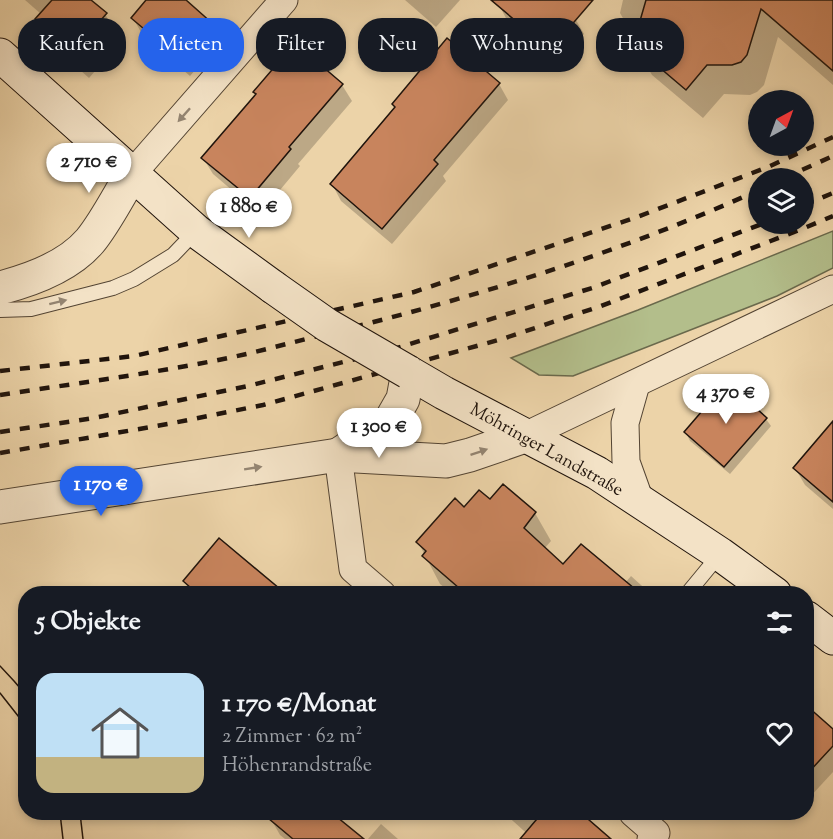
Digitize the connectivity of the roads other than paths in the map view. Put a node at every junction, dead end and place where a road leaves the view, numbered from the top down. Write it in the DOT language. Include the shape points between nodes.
graph roads {
  1 [pos="284,0"];
  2 [pos="0,55"];
  3 [pos="132,174"];
  4 [pos="196,231"];
  5 [pos="0,288"];
  6 [pos="833,289"];
  7 [pos="0,310"];
  8 [pos="408,372"];
  9 [pos="636,384"];
  10 [pos="525,436"];
  11 [pos="338,455"];
  12 [pos="640,501"];
  13 [pos="0,507"];
  14 [pos="720,554"];
  15 [pos="373,586"];
  16 [pos="694,586"];
  17 [pos="764,586"];
  18 [pos="814,623"];
  19 [pos="833,638"];
  20 [pos="641,820"];
  21 [pos="651,839"];
  1 -- 3 [label="street, one-way"];
  2 -- 3 [label="main road, Möhringer Landstraße"];
  3 -- 4 [label="main road, Möhringer Landstraße"];
  3 -- 5 [label="main road" via="90,242 65,262 26,282"];
  7 -- 4 [label="lane, one-way" via="31,309 113,288 173,255"];
  4 -- 8 [label="main road, Möhringer Landstraße, bridge" via="327,324"];
  6 -- 9 [label="street"];
  8 -- 10 [label="main road, Möhringer Landstraße"];
  8 -- 11 [label="main road" via="403,399 391,420"];
  9 -- 10 [label="street"];
  9 -- 12 [label="street" via="625,423 626,462"];
  11 -- 10 [label="main road, one-way" via="446,461"];
  10 -- 12 [label="main road, Möhringer Landstraße" via="597,473"];
  13 -- 11 [label="main road, one-way"];
  11 -- 15 [label="street" via="353,569"];
  12 -- 14 [label="main road, Möhringer Landstraße"];
  14 -- 16 [label="lane"];
  14 -- 17 [label="main road, Möhringer Landstraße"];
  18 -- 19 [label="main road"];
  20 -- 21 [label="street" via="656,833"];
}
